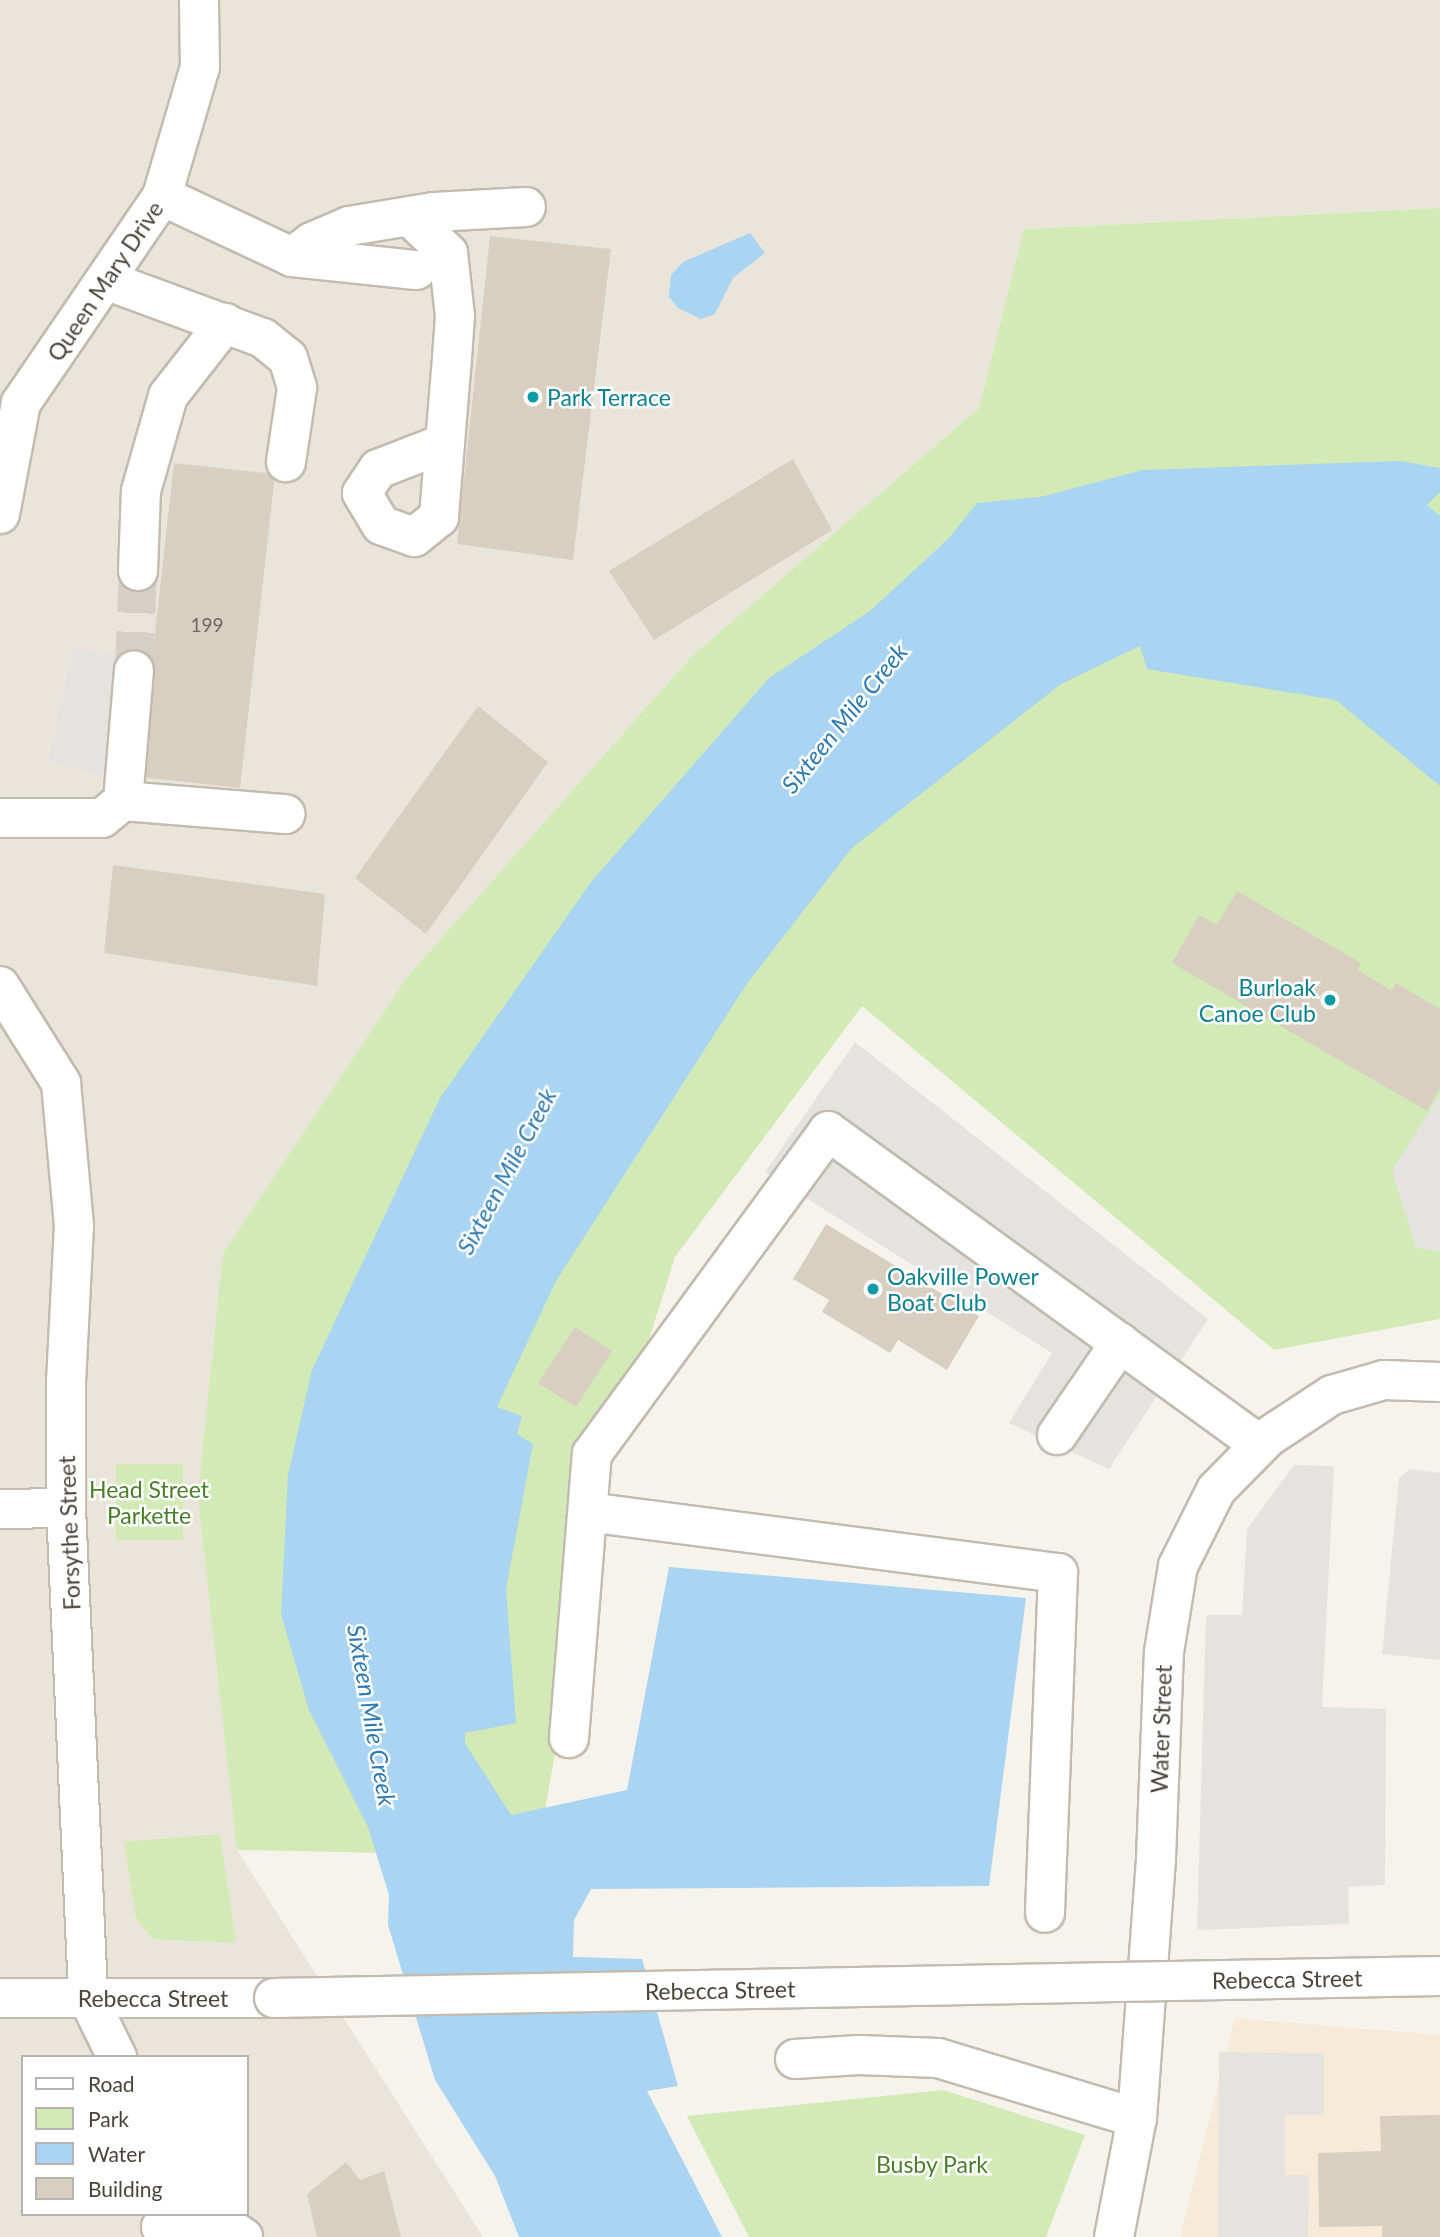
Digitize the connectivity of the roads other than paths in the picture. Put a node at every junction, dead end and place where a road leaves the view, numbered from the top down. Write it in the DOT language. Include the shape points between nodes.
graph roads {
  1 [pos="199,0"];
  2 [pos="162,196"];
  3 [pos="526,207"];
  4 [pos="410,216"];
  5 [pos="292,257"];
  6 [pos="416,270"];
  7 [pos="108,281"];
  8 [pos="225,323"];
  9 [pos="445,443"];
  10 [pos="286,462"];
  11 [pos="0,514"];
  12 [pos="138,571"];
  13 [pos="134,670"];
  14 [pos="123,801"];
  15 [pos="285,814"];
  16 [pos="0,818"];
  17 [pos="6,1004"];
  18 [pos="1120,1343"];
  19 [pos="1440,1382"];
  20 [pos="1057,1435"];
  21 [pos="1260,1445"];
  22 [pos="66,1508"];
  23 [pos="0,1509"];
  24 [pos="588,1512"];
  25 [pos="569,1738"];
  26 [pos="1045,1913"];
  27 [pos="1440,1976"];
  28 [pos="0,1998"];
  29 [pos="88,1998"];
  30 [pos="116,2055"];
  31 [pos="795,2059"];
  32 [pos="1138,2118"];
  33 [pos="161,2226"];
  34 [pos="243,2237"];
  35 [pos="1114,2237"];
  1 -- 2 [label="street, Queen Mary Drive" via="200,67"];
  2 -- 5 [label="street"];
  2 -- 7 [label="street, Queen Mary Drive"];
  3 -- 4 [label="street"];
  4 -- 5 [label="street" via="349,226"];
  4 -- 9 [label="street" via="448,253 455,316"];
  5 -- 6 [label="street"];
  7 -- 8 [label="street"];
  7 -- 11 [label="street, Queen Mary Drive" via="21,403"];
  8 -- 10 [label="street" via="263,338 288,358 297,388"];
  8 -- 12 [label="street" via="167,396 141,491"];
  13 -- 14 [label="street"];
  14 -- 15 [label="street"];
  14 -- 16 [label="street" via="102,818"];
  17 -- 22 [label="street, Forsythe Street" via="61,1083 74,1225 66,1381"];
  18 -- 20 [label="street"];
  18 -- 21 [label="street"];
  18 -- 24 [label="street" via="828,1131 592,1454"];
  19 -- 21 [label="street, Water Street" via="1384,1380 1332,1395"];
  21 -- 32 [label="street, Water Street" via="1216,1490 1178,1566 1164,1652"];
  22 -- 23 [label="street"];
  22 -- 29 [label="street, Forsythe Street"];
  24 -- 25 [label="street"];
  24 -- 26 [label="street" via="1058,1573"];
  27 -- 29 [label="street, Rebecca Street, bridge"];
  28 -- 29 [label="street, Rebecca Street"];
  29 -- 30 [label="street, Forsythe Street"];
  31 -- 32 [label="street" via="859,2055 938,2058"];
  32 -- 35 [label="street, Water Street"];
  33 -- 34 [label="street" via="223,2224"];
}
